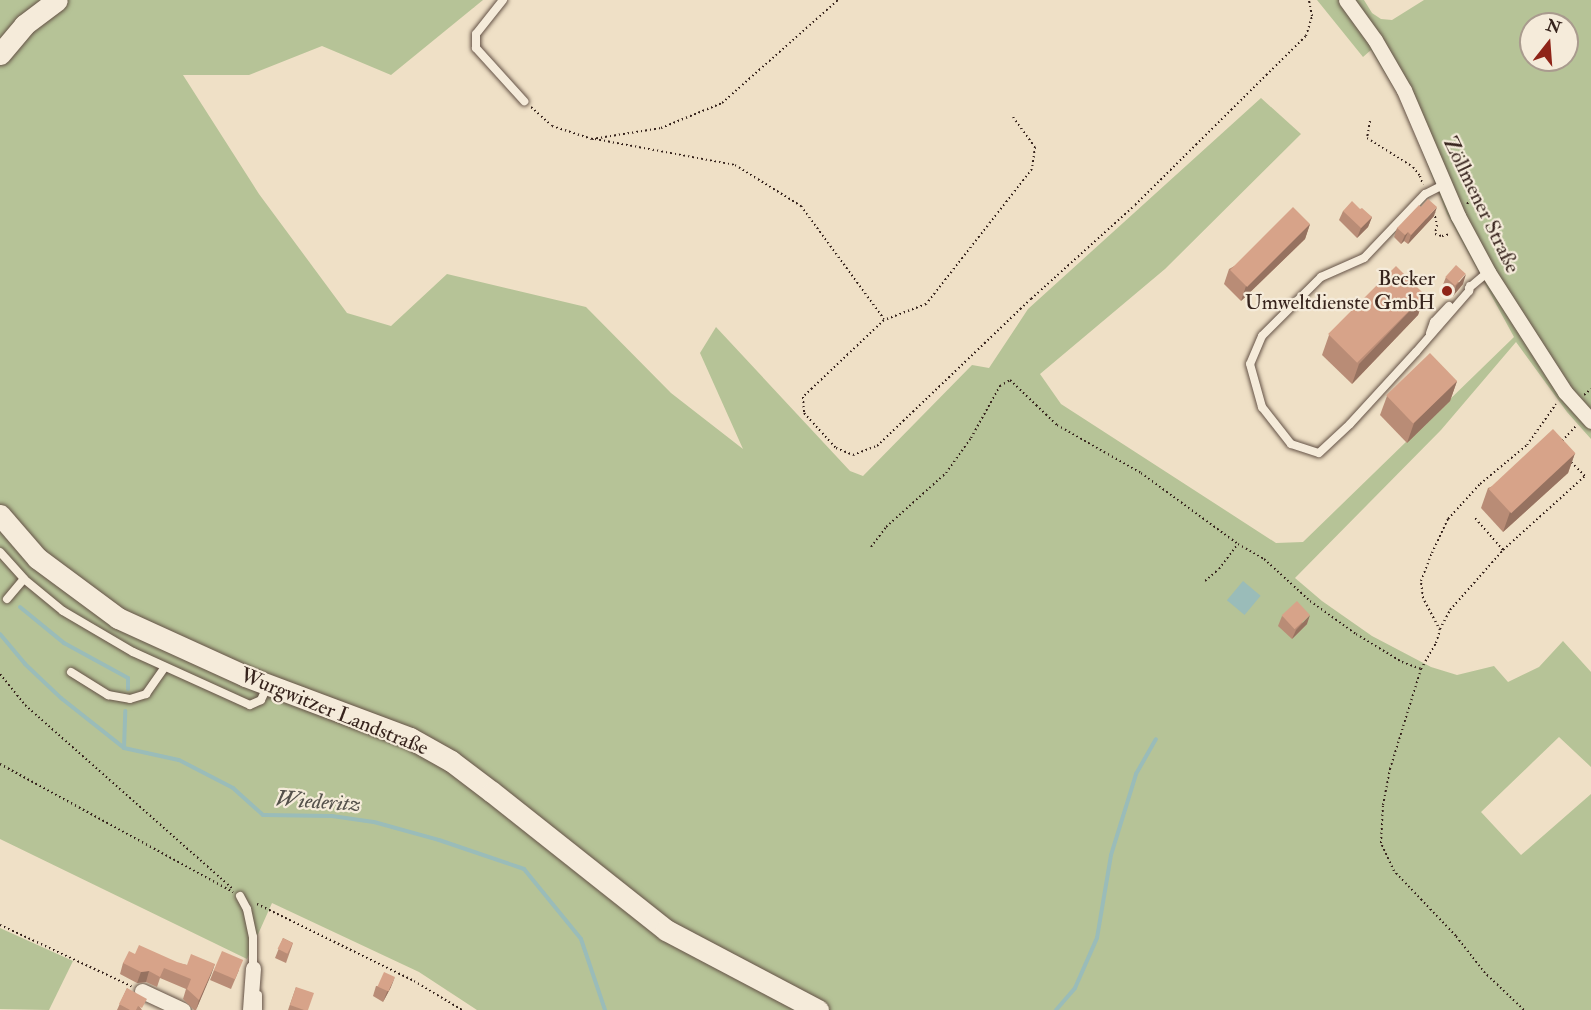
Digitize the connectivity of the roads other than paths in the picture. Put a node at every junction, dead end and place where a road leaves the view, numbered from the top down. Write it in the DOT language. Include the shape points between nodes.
graph roads {
  1 [pos="57,0"];
  2 [pos="503,0"];
  3 [pos="1346,0"];
  4 [pos="0,54"];
  5 [pos="524,101"];
  6 [pos="1445,184"];
  7 [pos="1488,272"];
  8 [pos="1589,418"];
  9 [pos="0,515"];
  10 [pos="0,552"];
  11 [pos="24,579"];
  12 [pos="7,599"];
  13 [pos="165,667"];
  14 [pos="71,672"];
  15 [pos="268,685"];
  16 [pos="240,896"];
  17 [pos="255,974"];
  18 [pos="142,992"];
  19 [pos="183,1010"];
  20 [pos="250,1010"];
  21 [pos="258,1010"];
  22 [pos="818,1010"];
  1 -- 4 [label="main road" via="24,26"];
  2 -- 5 [label="lane" via="476,34 476,48"];
  3 -- 6 [label="street, Zöllmener Straße" via="1404,90"];
  6 -- 7 [label="street, Zöllmener Straße"];
  6 -- 7 [label="lane" via="1425,194 1364,258 1321,278 1262,336 1250,364 1262,407 1291,444 1319,453 1429,337 1470,286"];
  7 -- 8 [label="street, Zöllmener Straße" via="1565,392"];
  9 -- 15 [label="main road, Wurgwitzer Landstraße" via="37,558 118,618"];
  10 -- 11 [label="lane"];
  11 -- 12 [label="lane"];
  11 -- 13 [label="lane" via="79,622"];
  13 -- 14 [label="lane" via="146,694 130,699 108,695"];
  13 -- 15 [label="lane" via="250,705 261,700"];
  15 -- 22 [label="main road, Wurgwitzer Landstraße" via="410,738 451,761 666,930"];
  16 -- 17 [label="lane" via="248,909 254,937"];
  17 -- 20 [label="street"];
  17 -- 21 [label="lane"];
  18 -- 19 [label="street"];
}
